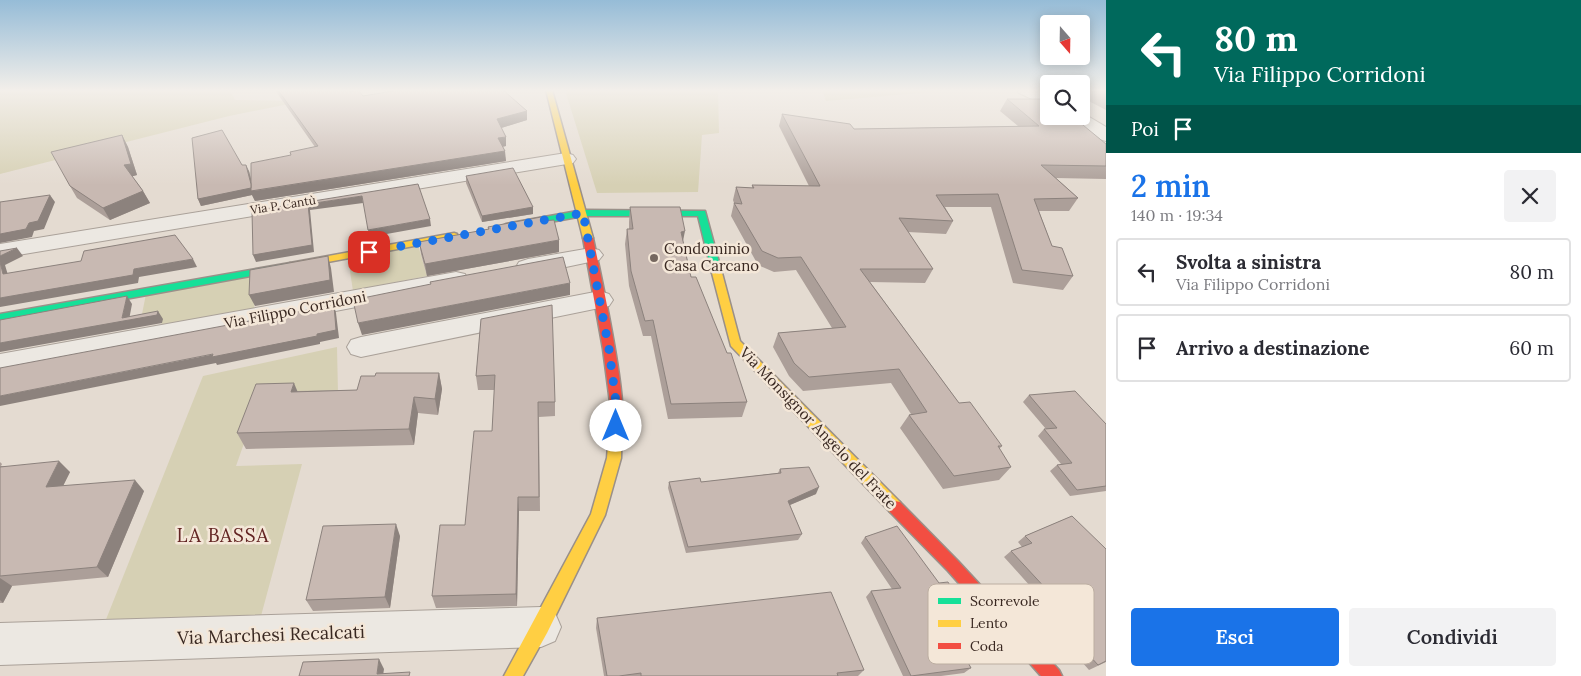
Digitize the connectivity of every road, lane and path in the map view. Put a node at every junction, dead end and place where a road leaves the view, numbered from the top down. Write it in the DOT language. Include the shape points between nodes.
graph roads {
  1 [pos="557,122"];
  2 [pos="1090,125"];
  3 [pos="1106,135"];
  4 [pos="566,159"];
  5 [pos="583,213"];
  6 [pos="495,229"];
  7 [pos="466,234"];
  8 [pos="0,251"];
  9 [pos="590,255"];
  10 [pos="600,300"];
  11 [pos="0,318"];
  12 [pos="362,347"];
  13 [pos="0,364"];
  14 [pos="969,584"];
  15 [pos="541,627"];
  16 [pos="0,644"];
  17 [pos="1042,664"];
  18 [pos="513,676"];
  19 [pos="1053,676"];
  1 -- 4 [label="street"];
  2 -- 3 [label="street"];
  4 -- 5 [label="street"];
  4 -- 8 [label="street, Via P. Cantù"];
  5 -- 6 [label="street"];
  5 -- 9 [label="street"];
  5 -- 14 [label="street, Via Monsignor Angelo del Frate" via="702,213 735,343"];
  7 -- 11 [label="street"];
  9 -- 10 [label="street"];
  9 -- 13 [label="street, Via Filippo Corridoni"];
  10 -- 12 [label="street"];
  10 -- 15 [label="street" via="617,410 614,458 598,515"];
  15 -- 16 [label="street, Via Marchesi Recalcati"];
  15 -- 18 [label="street"];
  17 -- 19 [label="street, Via Monsignor Angelo del Frate"];
}
